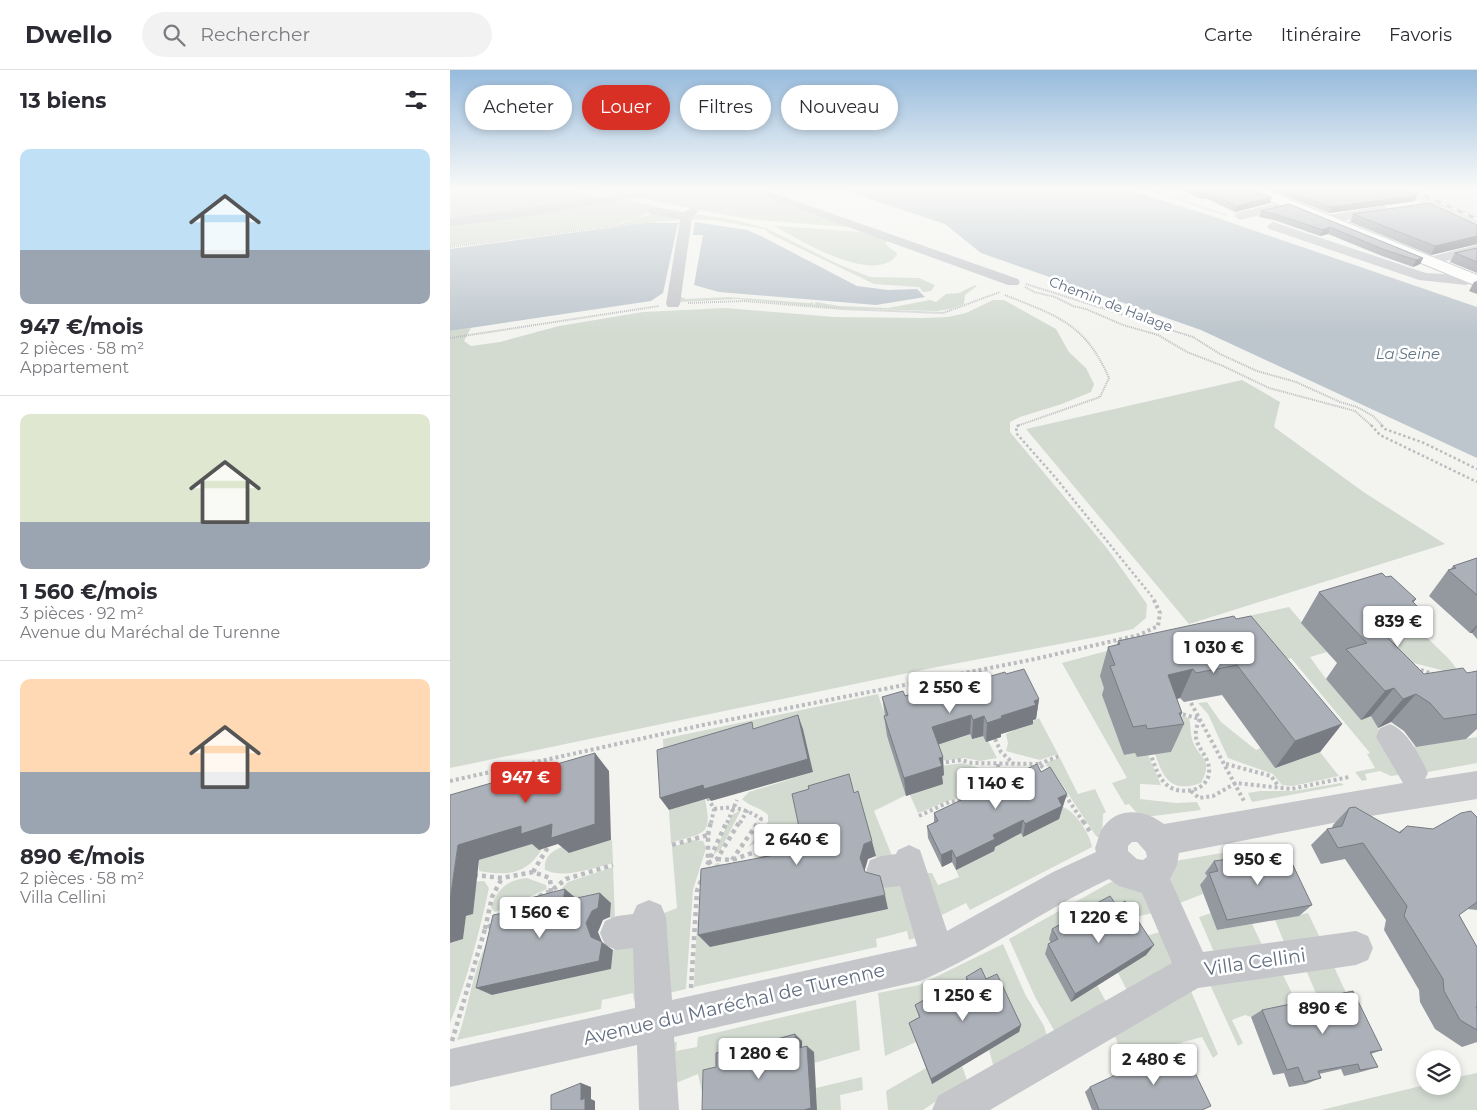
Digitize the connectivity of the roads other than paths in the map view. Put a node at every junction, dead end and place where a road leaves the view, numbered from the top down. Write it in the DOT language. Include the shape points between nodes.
graph roads {
  1 [pos="686,237"];
  2 [pos="879,237"];
  3 [pos="1304,237"];
  4 [pos="1371,237"];
  5 [pos="1477,249"];
  6 [pos="1430,261"];
  7 [pos="1476,280"];
  8 [pos="1008,285"];
  9 [pos="673,304"];
  10 [pos="1390,737"];
  11 [pos="1414,773"];
  12 [pos="1477,785"];
  13 [pos="1158,841"];
  14 [pos="1114,860"];
  15 [pos="901,868"];
  16 [pos="1151,875"];
  17 [pos="639,927"];
  18 [pos="1356,948"];
  19 [pos="939,955"];
  20 [pos="1193,971"];
  21 [pos="655,1022"];
  22 [pos="450,1068"];
  23 [pos="659,1110"];
  24 [pos="952,1110"];
  1 -- 9 [label="street"];
  2 -- 8 [label="street"];
  3 -- 7 [label="street" via="1424,277"];
  4 -- 6 [label="main road"];
  5 -- 6 [label="street"];
  6 -- 7 [label="main road"];
  10 -- 11 [label="street"];
  12 -- 13 [label="street"];
  13 -- 14 [label="street" via="1149,831 1126,827 1112,840"];
  13 -- 16 [label="street" via="1162,861"];
  14 -- 16 [label="street" via="1132,875"];
  14 -- 19 [label="street, Avenue du Maréchal de Turenne" via="1094,868"];
  15 -- 19 [label="street"];
  16 -- 20 [label="street"];
  17 -- 21 [label="street"];
  18 -- 20 [label="street, Villa Cellini"];
  19 -- 21 [label="street, Avenue du Maréchal de Turenne" via="920,963"];
  20 -- 24 [label="street, Villa Cellini"];
  21 -- 22 [label="street, Avenue du Maréchal de Turenne"];
  21 -- 23 [label="street"];
}
